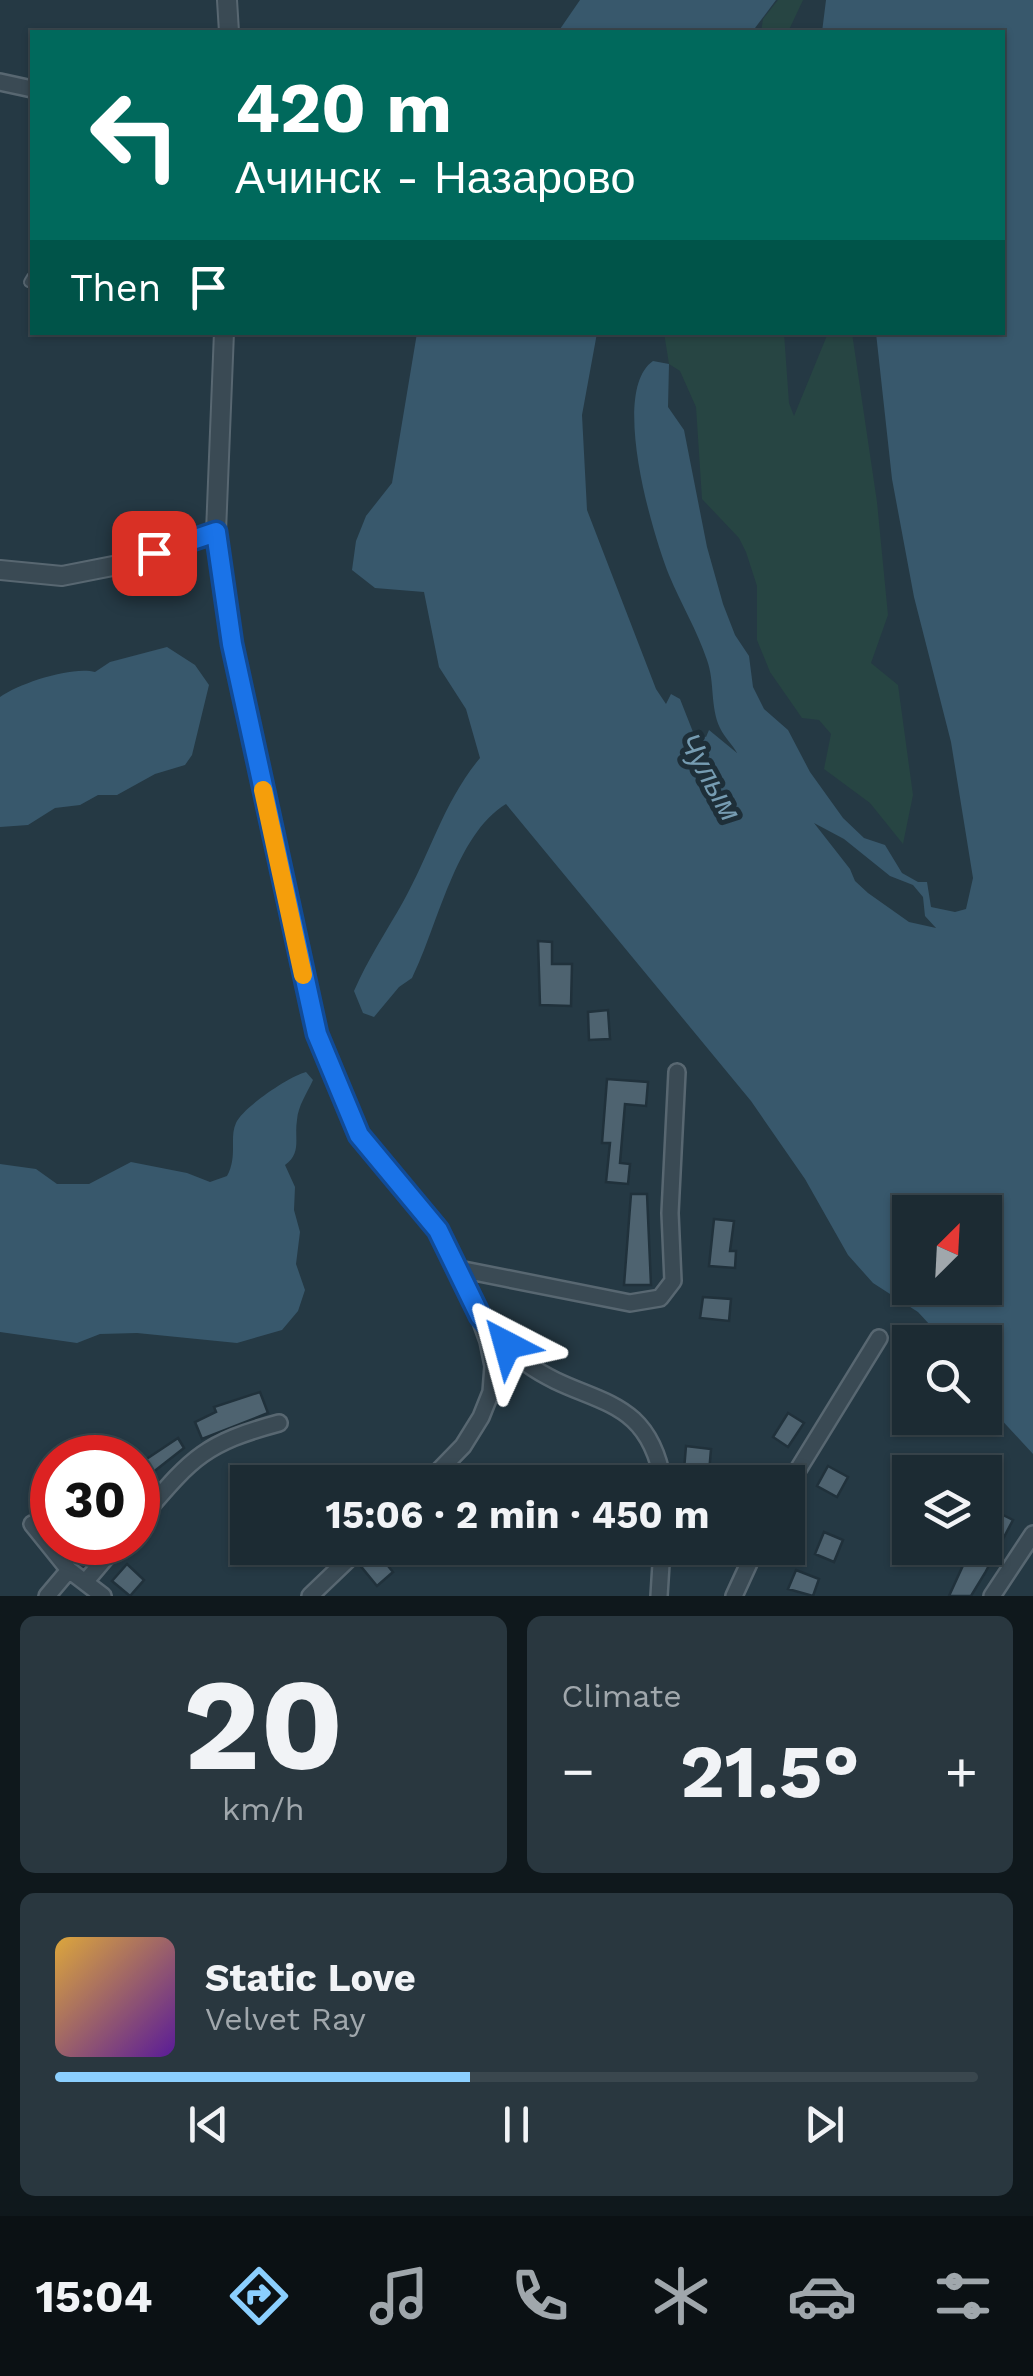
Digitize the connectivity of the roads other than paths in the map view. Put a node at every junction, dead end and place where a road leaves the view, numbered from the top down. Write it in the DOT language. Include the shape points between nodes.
graph roads {
  1 [pos="228,0"];
  2 [pos="229,30"];
  3 [pos="0,82"];
  4 [pos="30,89"];
  5 [pos="224,335"];
  6 [pos="216,532"];
  7 [pos="0,570"];
  8 [pos="676,1072"];
  9 [pos="459,1269"];
  10 [pos="480,1316"];
  11 [pos="879,1338"];
  12 [pos="278,1423"];
  13 [pos="445,1465"];
  14 [pos="658,1465"];
  15 [pos="801,1465"];
  16 [pos="160,1496"];
  17 [pos="1033,1534"];
  18 [pos="64,1565"];
  19 [pos="99,1565"];
  20 [pos="342,1565"];
  21 [pos="661,1565"];
  22 [pos="748,1565"];
  23 [pos="68,1570"];
  24 [pos="86,1581"];
  25 [pos="47,1596"];
  26 [pos="103,1596"];
  27 [pos="310,1596"];
  28 [pos="659,1596"];
  29 [pos="734,1596"];
  30 [pos="992,1596"];
  1 -- 2 [label="street"];
  3 -- 4 [label="street"];
  5 -- 6 [label="street"];
  6 -- 7 [label="street" via="124,564 62,576"];
  6 -- 9 [label="street" via="232,644 317,1034 359,1135 438,1230"];
  8 -- 9 [label="street" via="674,1280 660,1298 630,1303"];
  9 -- 10 [label="street"];
  10 -- 13 [label="street" via="494,1366 490,1392 463,1446"];
  10 -- 14 [label="street" via="526,1362 640,1423"];
  11 -- 15 [label="street"];
  12 -- 16 [label="street" via="209,1447"];
  17 -- 30 [label="street"];
  18 -- 23 [label="street"];
  19 -- 24 [label="street"];
  20 -- 27 [label="street"];
  21 -- 28 [label="street"];
  22 -- 29 [label="street"];
  23 -- 24 [label="street"];
  23 -- 25 [label="street"];
  24 -- 26 [label="street"];
}
